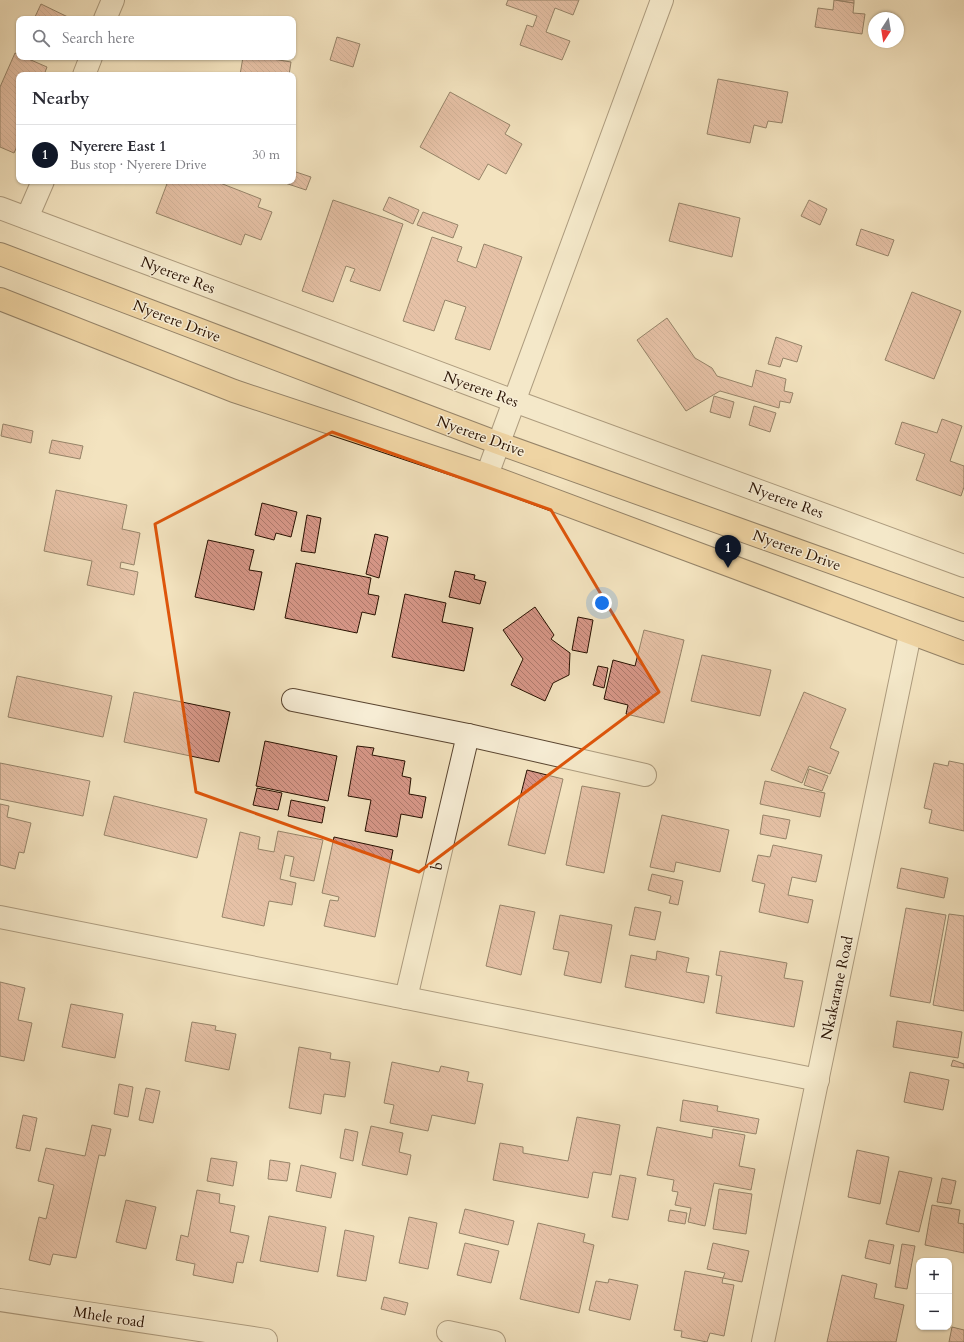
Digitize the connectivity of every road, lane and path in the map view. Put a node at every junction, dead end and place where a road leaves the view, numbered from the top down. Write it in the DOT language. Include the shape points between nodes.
graph roads {
  1 [pos="113,0"];
  2 [pos="662,0"];
  3 [pos="106,16"];
  4 [pos="90,60"];
  5 [pos="85,72"];
  6 [pos="42,184"];
  7 [pos="0,208"];
  8 [pos="27,218"];
  9 [pos="0,254"];
  10 [pos="0,299"];
  11 [pos="514,401"];
  12 [pos="498,443"];
  13 [pos="487,475"];
  14 [pos="964,566"];
  15 [pos="964,610"];
  16 [pos="910,634"];
  17 [pos="964,653"];
  18 [pos="293,700"];
  19 [pos="468,735"];
  20 [pos="645,775"];
  21 [pos="0,917"];
  22 [pos="406,998"];
  23 [pos="818,1080"];
  24 [pos="0,1300"];
  25 [pos="448,1332"];
  26 [pos="266,1340"];
  27 [pos="494,1342"];
  28 [pos="763,1342"];
  1 -- 3 [label="street"];
  2 -- 11 [label="street"];
  4 -- 5 [label="street"];
  6 -- 8 [label="street"];
  7 -- 8 [label="street, Nyerere Res"];
  8 -- 11 [label="street, Nyerere Res"];
  9 -- 12 [label="main road, Nyerere Drive"];
  10 -- 13 [label="main road" via="234,391"];
  11 -- 12 [label="street"];
  11 -- 14 [label="street, Nyerere Res"];
  12 -- 13 [label="street"];
  12 -- 15 [label="main road, Nyerere Drive"];
  13 -- 16 [label="main road"];
  16 -- 17 [label="main road"];
  16 -- 23 [label="street, Nkakarane Road"];
  18 -- 19 [label="street"];
  19 -- 20 [label="street"];
  19 -- 22 [label="street, b"];
  21 -- 22 [label="street"];
  22 -- 23 [label="street"];
  23 -- 28 [label="street, Nkakarane Road"];
  24 -- 26 [label="street, Mhele road"];
  25 -- 27 [label="street"];
}
